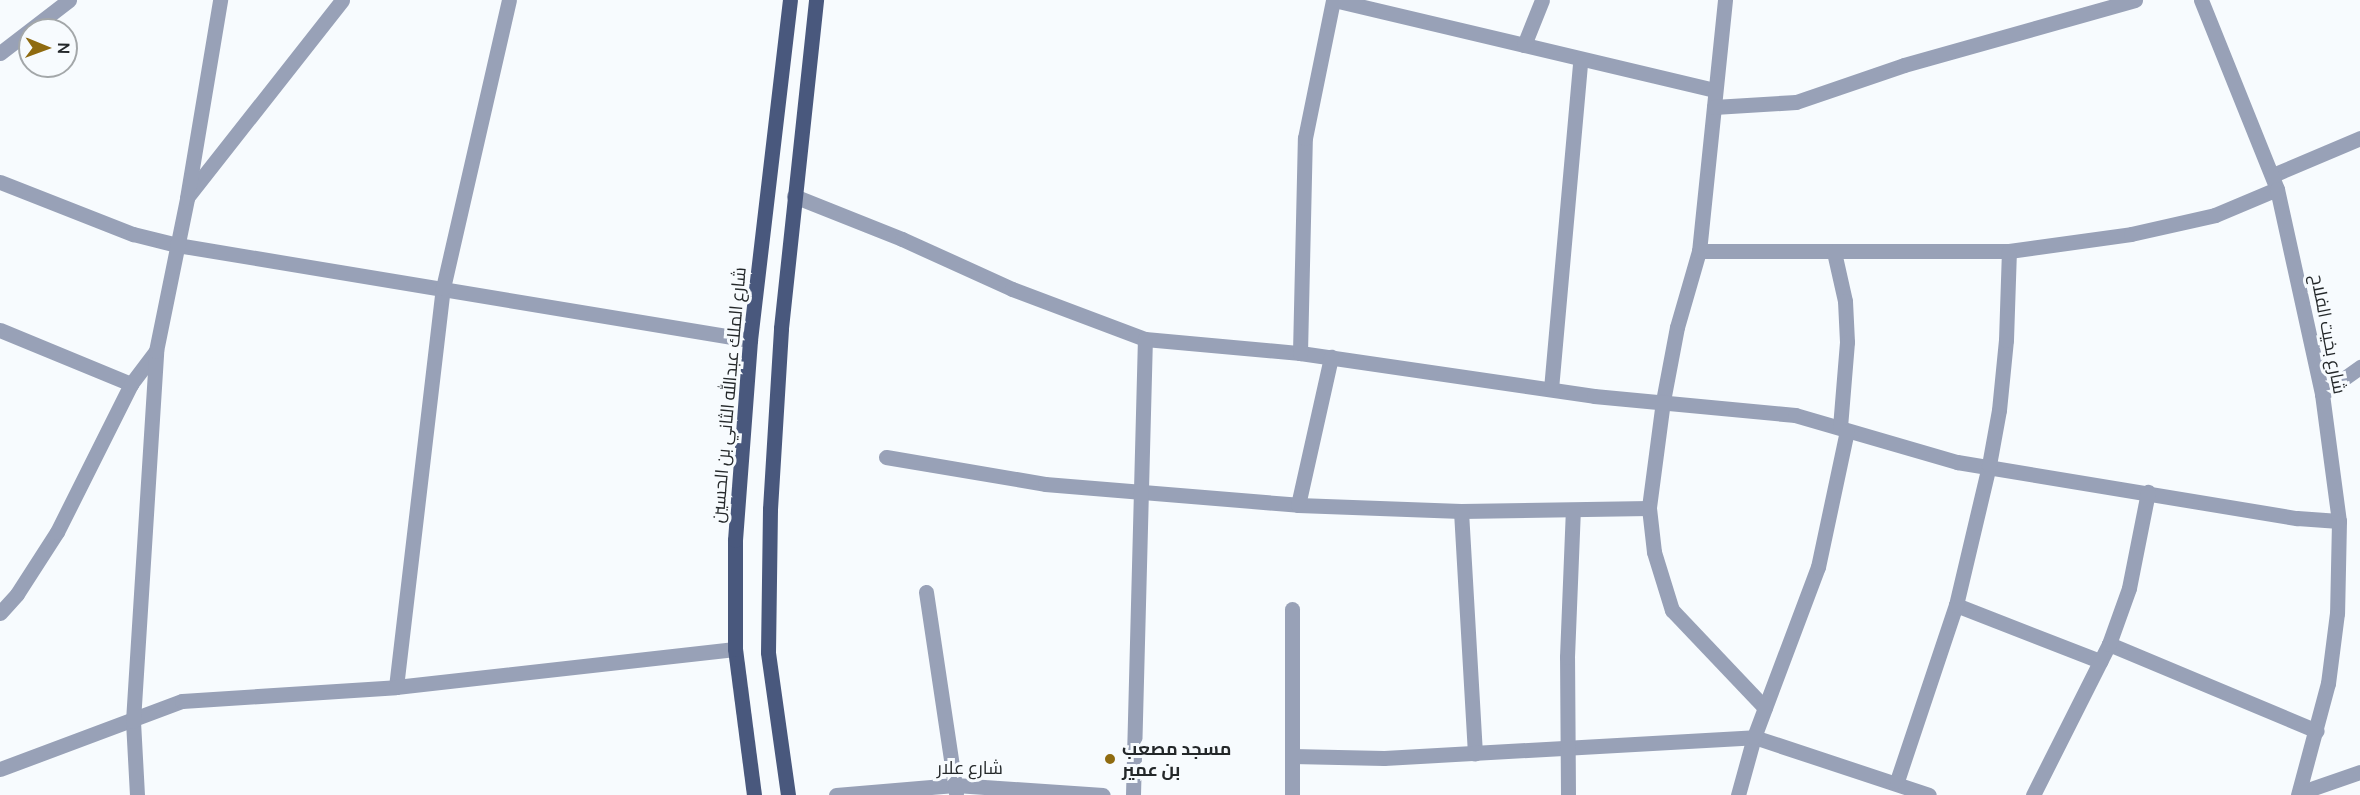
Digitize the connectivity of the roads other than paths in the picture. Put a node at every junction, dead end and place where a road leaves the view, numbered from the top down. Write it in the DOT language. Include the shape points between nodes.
graph roads {
  1 [pos="69,0"];
  2 [pos="220,0"];
  3 [pos="342,0"];
  4 [pos="509,0"];
  5 [pos="790,0"];
  6 [pos="816,0"];
  7 [pos="1334,0"];
  8 [pos="1542,0"];
  9 [pos="1725,0"];
  10 [pos="2135,0"];
  11 [pos="2201,0"];
  12 [pos="1524,45"];
  13 [pos="0,53"];
  14 [pos="1581,61"];
  15 [pos="783,62"];
  16 [pos="809,64"];
  17 [pos="1715,90"];
  18 [pos="1714,107"];
  19 [pos="775,137"];
  20 [pos="2360,138"];
  21 [pos="801,140"];
  22 [pos="0,182"];
  23 [pos="2275,182"];
  24 [pos="794,196"];
  25 [pos="187,198"];
  26 [pos="177,245"];
  27 [pos="2009,250"];
  28 [pos="1699,251"];
  29 [pos="1834,252"];
  30 [pos="443,288"];
  31 [pos="0,330"];
  32 [pos="1145,339"];
  33 [pos="750,340"];
  34 [pos="156,351"];
  35 [pos="1300,353"];
  36 [pos="1331,357"];
  37 [pos="2360,367"];
  38 [pos="131,384"];
  39 [pos="1551,389"];
  40 [pos="2322,394"];
  41 [pos="1663,401"];
  42 [pos="1844,429"];
  43 [pos="886,457"];
  44 [pos="1989,465"];
  45 [pos="2148,492"];
  46 [pos="1140,493"];
  47 [pos="1298,505"];
  48 [pos="1649,508"];
  49 [pos="1573,510"];
  50 [pos="1461,511"];
  51 [pos="2339,521"];
  52 [pos="926,592"];
  53 [pos="1956,605"];
  54 [pos="1292,609"];
  55 [pos="0,612"];
  56 [pos="2109,644"];
  57 [pos="735,649"];
  58 [pos="2100,662"];
  59 [pos="396,687"];
  60 [pos="1766,708"];
  61 [pos="133,721"];
  62 [pos="2317,731"];
  63 [pos="1754,738"];
  64 [pos="1568,747"];
  65 [pos="1475,754"];
  66 [pos="1292,756"];
  67 [pos="0,769"];
  68 [pos="2360,772"];
  69 [pos="1897,781"];
  70 [pos="956,790"];
  71 [pos="1925,794"];
  72 [pos="2298,794"];
  73 [pos="137,795"];
  74 [pos="754,795"];
  75 [pos="788,795"];
  76 [pos="836,795"];
  77 [pos="1103,795"];
  78 [pos="1133,795"];
  79 [pos="1292,795"];
  80 [pos="1568,795"];
  81 [pos="1738,795"];
  82 [pos="2033,795"];
  1 -- 13 [label="street"];
  2 -- 25 [label="street"];
  3 -- 25 [label="street"];
  4 -- 30 [label="street"];
  5 -- 15 [label="main road, شارع الملك عبدالله الثاني بن الحسين"];
  6 -- 16 [label="main road"];
  7 -- 12 [label="street"];
  7 -- 35 [label="street" via="1305,138"];
  8 -- 12 [label="street"];
  9 -- 17 [label="street"];
  10 -- 18 [label="street" via="1904,65 1796,102"];
  11 -- 23 [label="street, شارع بخيت الفلاح"];
  12 -- 14 [label="street"];
  14 -- 17 [label="street"];
  14 -- 39 [label="street"];
  15 -- 16 [label="main road"];
  15 -- 19 [label="main road, شارع الملك عبدالله الثاني بن الحسين"];
  16 -- 21 [label="main road"];
  17 -- 18 [label="street"];
  18 -- 28 [label="street"];
  19 -- 21 [label="main road"];
  19 -- 33 [label="main road, شارع الملك عبدالله الثاني بن الحسين"];
  20 -- 23 [label="street"];
  21 -- 24 [label="main road"];
  22 -- 26 [label="street" via="133,234"];
  23 -- 27 [label="street" via="2215,215 2131,234"];
  23 -- 40 [label="street, شارع بخيت الفلاح"];
  24 -- 32 [label="street" via="1012,289"];
  24 -- 75 [label="main road" via="773,442 767,627 771,685"];
  25 -- 26 [label="street"];
  26 -- 30 [label="street"];
  26 -- 34 [label="street"];
  27 -- 29 [label="street"];
  27 -- 44 [label="street" via="2005,352"];
  28 -- 29 [label="street"];
  28 -- 41 [label="street"];
  29 -- 42 [label="street" via="1845,301"];
  30 -- 33 [label="street"];
  30 -- 59 [label="street"];
  31 -- 38 [label="street"];
  32 -- 35 [label="street"];
  32 -- 46 [label="street"];
  33 -- 57 [label="main road, شارع الملك عبدالله الثاني بن الحسين" via="735,529"];
  34 -- 38 [label="street"];
  34 -- 61 [label="street"];
  35 -- 36 [label="street"];
  36 -- 39 [label="street"];
  36 -- 47 [label="street"];
  37 -- 40 [label="street"];
  38 -- 55 [label="street" via="57,532 17,594"];
  39 -- 41 [label="street"];
  40 -- 51 [label="street, شارع بخيت الفلاح"];
  41 -- 42 [label="street" via="1795,415"];
  41 -- 48 [label="street"];
  42 -- 44 [label="street" via="1937,457"];
  42 -- 60 [label="street" via="1818,567"];
  43 -- 46 [label="street" via="977,475"];
  44 -- 45 [label="street"];
  44 -- 53 [label="street"];
  45 -- 51 [label="street" via="2297,518"];
  45 -- 56 [label="street" via="2129,588"];
  46 -- 47 [label="street"];
  46 -- 78 [label="street"];
  47 -- 50 [label="street"];
  48 -- 49 [label="street"];
  48 -- 60 [label="street" via="1654,552 1672,610"];
  49 -- 50 [label="street"];
  49 -- 64 [label="street" via="1566,657"];
  50 -- 65 [label="street"];
  51 -- 62 [label="street, شارع بخيت الفلاح" via="2337,613"];
  52 -- 70 [label="street"];
  53 -- 58 [label="street"];
  53 -- 69 [label="street"];
  54 -- 66 [label="street"];
  56 -- 58 [label="street"];
  56 -- 62 [label="street"];
  57 -- 59 [label="street"];
  57 -- 74 [label="main road, شارع الملك عبدالله الثاني بن الحسين"];
  58 -- 82 [label="street"];
  59 -- 61 [label="street" via="195,699 163,706"];
  60 -- 63 [label="street"];
  61 -- 67 [label="street"];
  61 -- 73 [label="street"];
  62 -- 72 [label="street, شارع بخيت الفلاح"];
  63 -- 64 [label="street"];
  63 -- 69 [label="street"];
  63 -- 81 [label="street"];
  64 -- 65 [label="street"];
  64 -- 80 [label="street"];
  65 -- 66 [label="street" via="1384,758"];
  66 -- 79 [label="street"];
  68 -- 72 [label="street"];
  69 -- 71 [label="street"];
  70 -- 76 [label="street, شارع علار"];
  70 -- 77 [label="street, شارع علار"];
}
